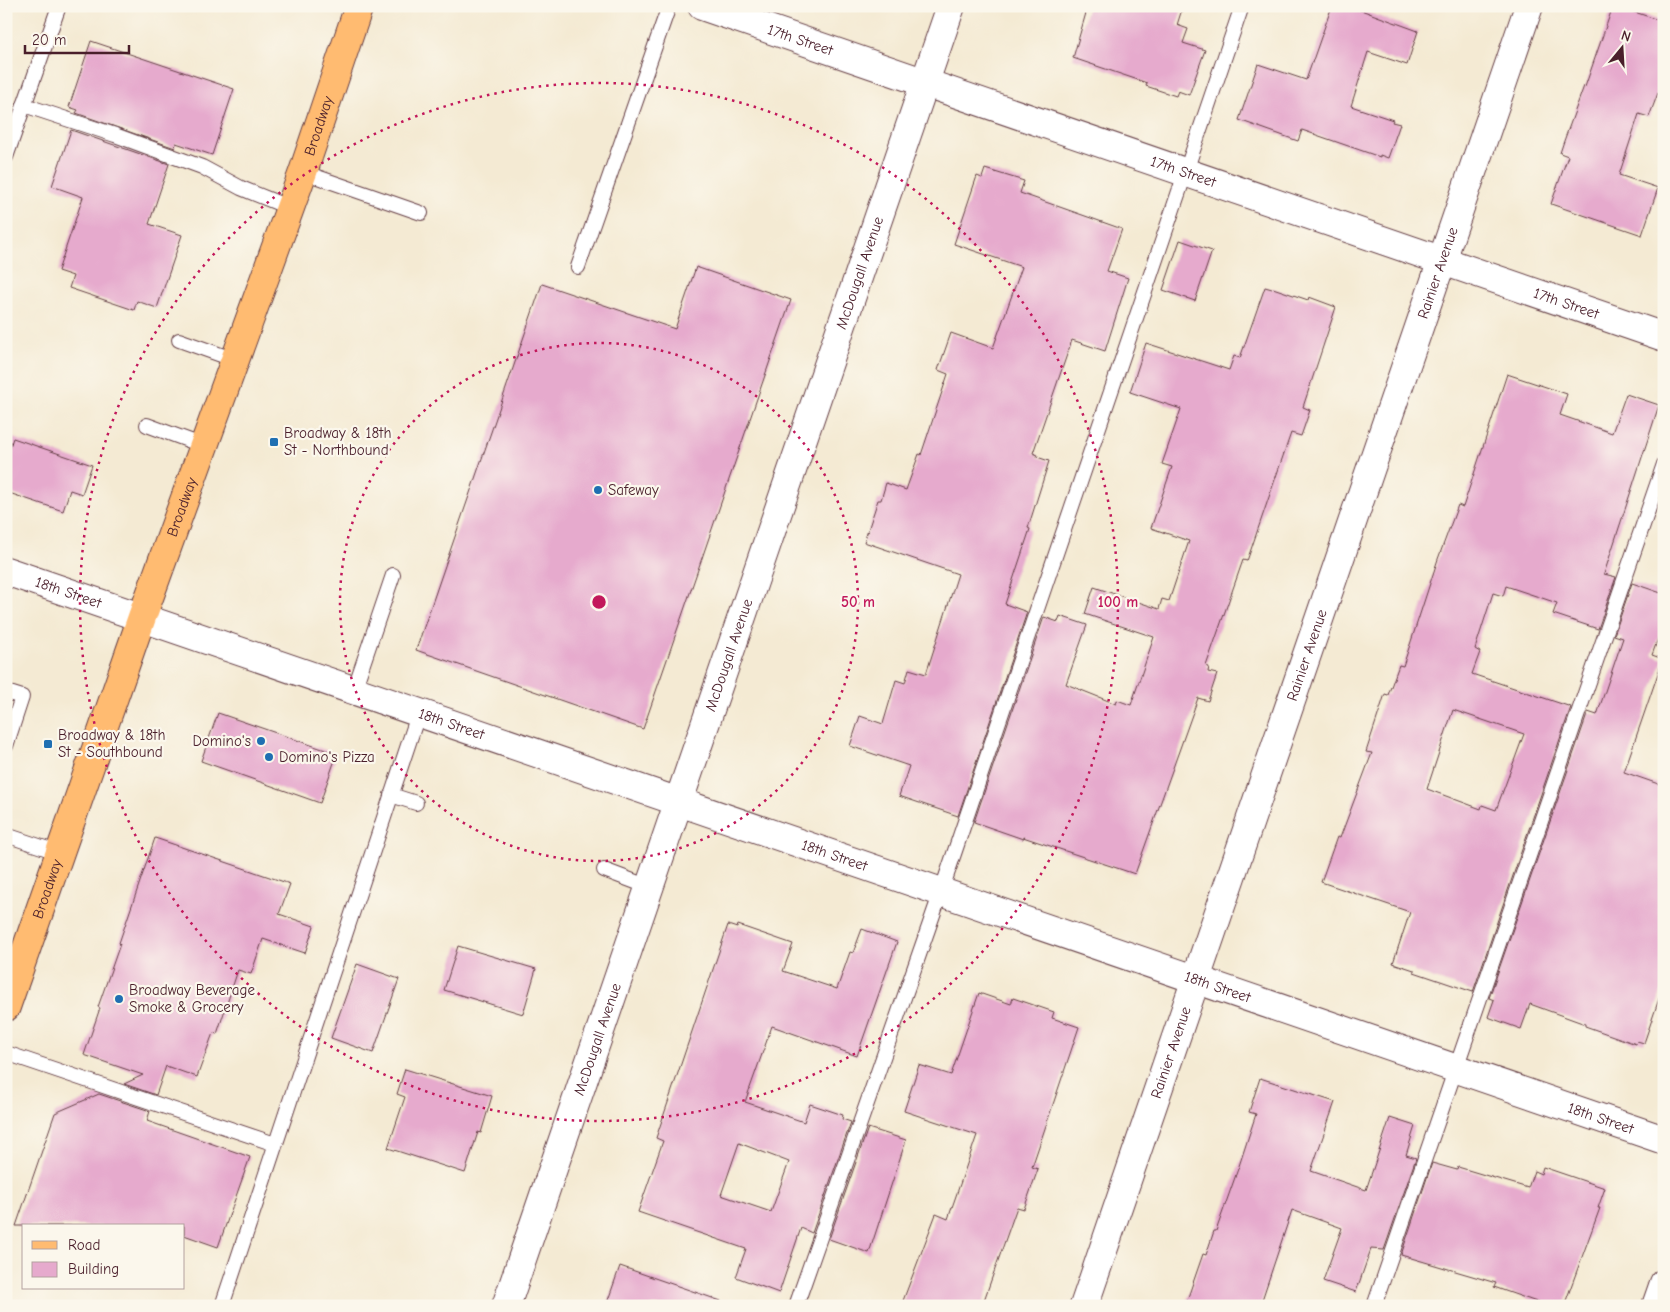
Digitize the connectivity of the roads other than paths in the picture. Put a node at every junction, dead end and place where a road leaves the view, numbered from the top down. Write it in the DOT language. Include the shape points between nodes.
graph roads {
  1 [pos="58,6"];
  2 [pos="358,6"];
  3 [pos="669,6"];
  4 [pos="702,6"];
  5 [pos="951,6"];
  6 [pos="1242,6"];
  7 [pos="1529,6"];
  8 [pos="925,82"];
  9 [pos="24,105"];
  10 [pos="6,157"];
  11 [pos="303,172"];
  12 [pos="1185,172"];
  13 [pos="290,208"];
  14 [pos="421,213"];
  15 [pos="1442,261"];
  16 [pos="578,267"];
  17 [pos="1664,336"];
  18 [pos="179,340"];
  19 [pos="235,360"];
  20 [pos="147,425"];
  21 [pos="204,446"];
  22 [pos="1664,464"];
  23 [pos="6,570"];
  24 [pos="393,576"];
  25 [pos="142,618"];
  26 [pos="354,690"];
  27 [pos="6,692"];
  28 [pos="419,712"];
  29 [pos="6,746"];
  30 [pos="391,795"];
  31 [pos="679,802"];
  32 [pos="416,803"];
  33 [pos="6,836"];
  34 [pos="60,853"];
  35 [pos="604,870"];
  36 [pos="649,887"];
  37 [pos="941,892"];
  38 [pos="1196,979"];
  39 [pos="7,1005"];
  40 [pos="6,1053"];
  41 [pos="1456,1069"];
  42 [pos="1664,1140"];
  43 [pos="275,1144"];
  44 [pos="1664,1283"];
  45 [pos="222,1306"];
  46 [pos="506,1306"];
  47 [pos="796,1306"];
  48 [pos="1084,1306"];
  49 [pos="1374,1306"];
  50 [pos="1656,1306"];
  1 -- 9 [label="lane"];
  2 -- 11 [label="main road, Broadway"];
  3 -- 16 [label="lane"];
  4 -- 8 [label="street, 17th Street"];
  5 -- 8 [label="street, McDougall Avenue"];
  6 -- 12 [label="lane"];
  7 -- 15 [label="street, Rainier Avenue"];
  8 -- 12 [label="street, 17th Street"];
  8 -- 31 [label="street, McDougall Avenue"];
  9 -- 10 [label="lane"];
  9 -- 13 [label="lane" via="202,167 241,188"];
  11 -- 13 [label="main road, Broadway"];
  11 -- 14 [label="lane"];
  12 -- 15 [label="street, 17th Street"];
  12 -- 37 [label="lane"];
  13 -- 19 [label="main road, Broadway"];
  15 -- 17 [label="street, 17th Street"];
  15 -- 38 [label="street, Rainier Avenue"];
  18 -- 19 [label="lane"];
  19 -- 21 [label="main road, Broadway"];
  20 -- 21 [label="lane"];
  21 -- 25 [label="main road, Broadway"];
  22 -- 41 [label="lane"];
  23 -- 25 [label="street, 18th Street"];
  24 -- 26 [label="lane"];
  25 -- 26 [label="street, 18th Street"];
  25 -- 34 [label="main road, Broadway"];
  26 -- 28 [label="street, 18th Street"];
  27 -- 29 [label="lane" via="22,697"];
  28 -- 30 [label="lane"];
  28 -- 31 [label="street, 18th Street"];
  30 -- 32 [label="lane"];
  30 -- 43 [label="lane"];
  31 -- 36 [label="street, McDougall Avenue"];
  31 -- 37 [label="street, 18th Street"];
  33 -- 34 [label="lane"];
  34 -- 39 [label="main road, Broadway"];
  35 -- 36 [label="lane"];
  36 -- 46 [label="street, McDougall Avenue"];
  37 -- 38 [label="street, 18th Street"];
  37 -- 47 [label="lane"];
  38 -- 41 [label="street, 18th Street"];
  38 -- 48 [label="street, Rainier Avenue"];
  40 -- 43 [label="lane"];
  41 -- 42 [label="street, 18th Street"];
  41 -- 49 [label="lane"];
  43 -- 45 [label="lane"];
  44 -- 50 [label="street"];
}
